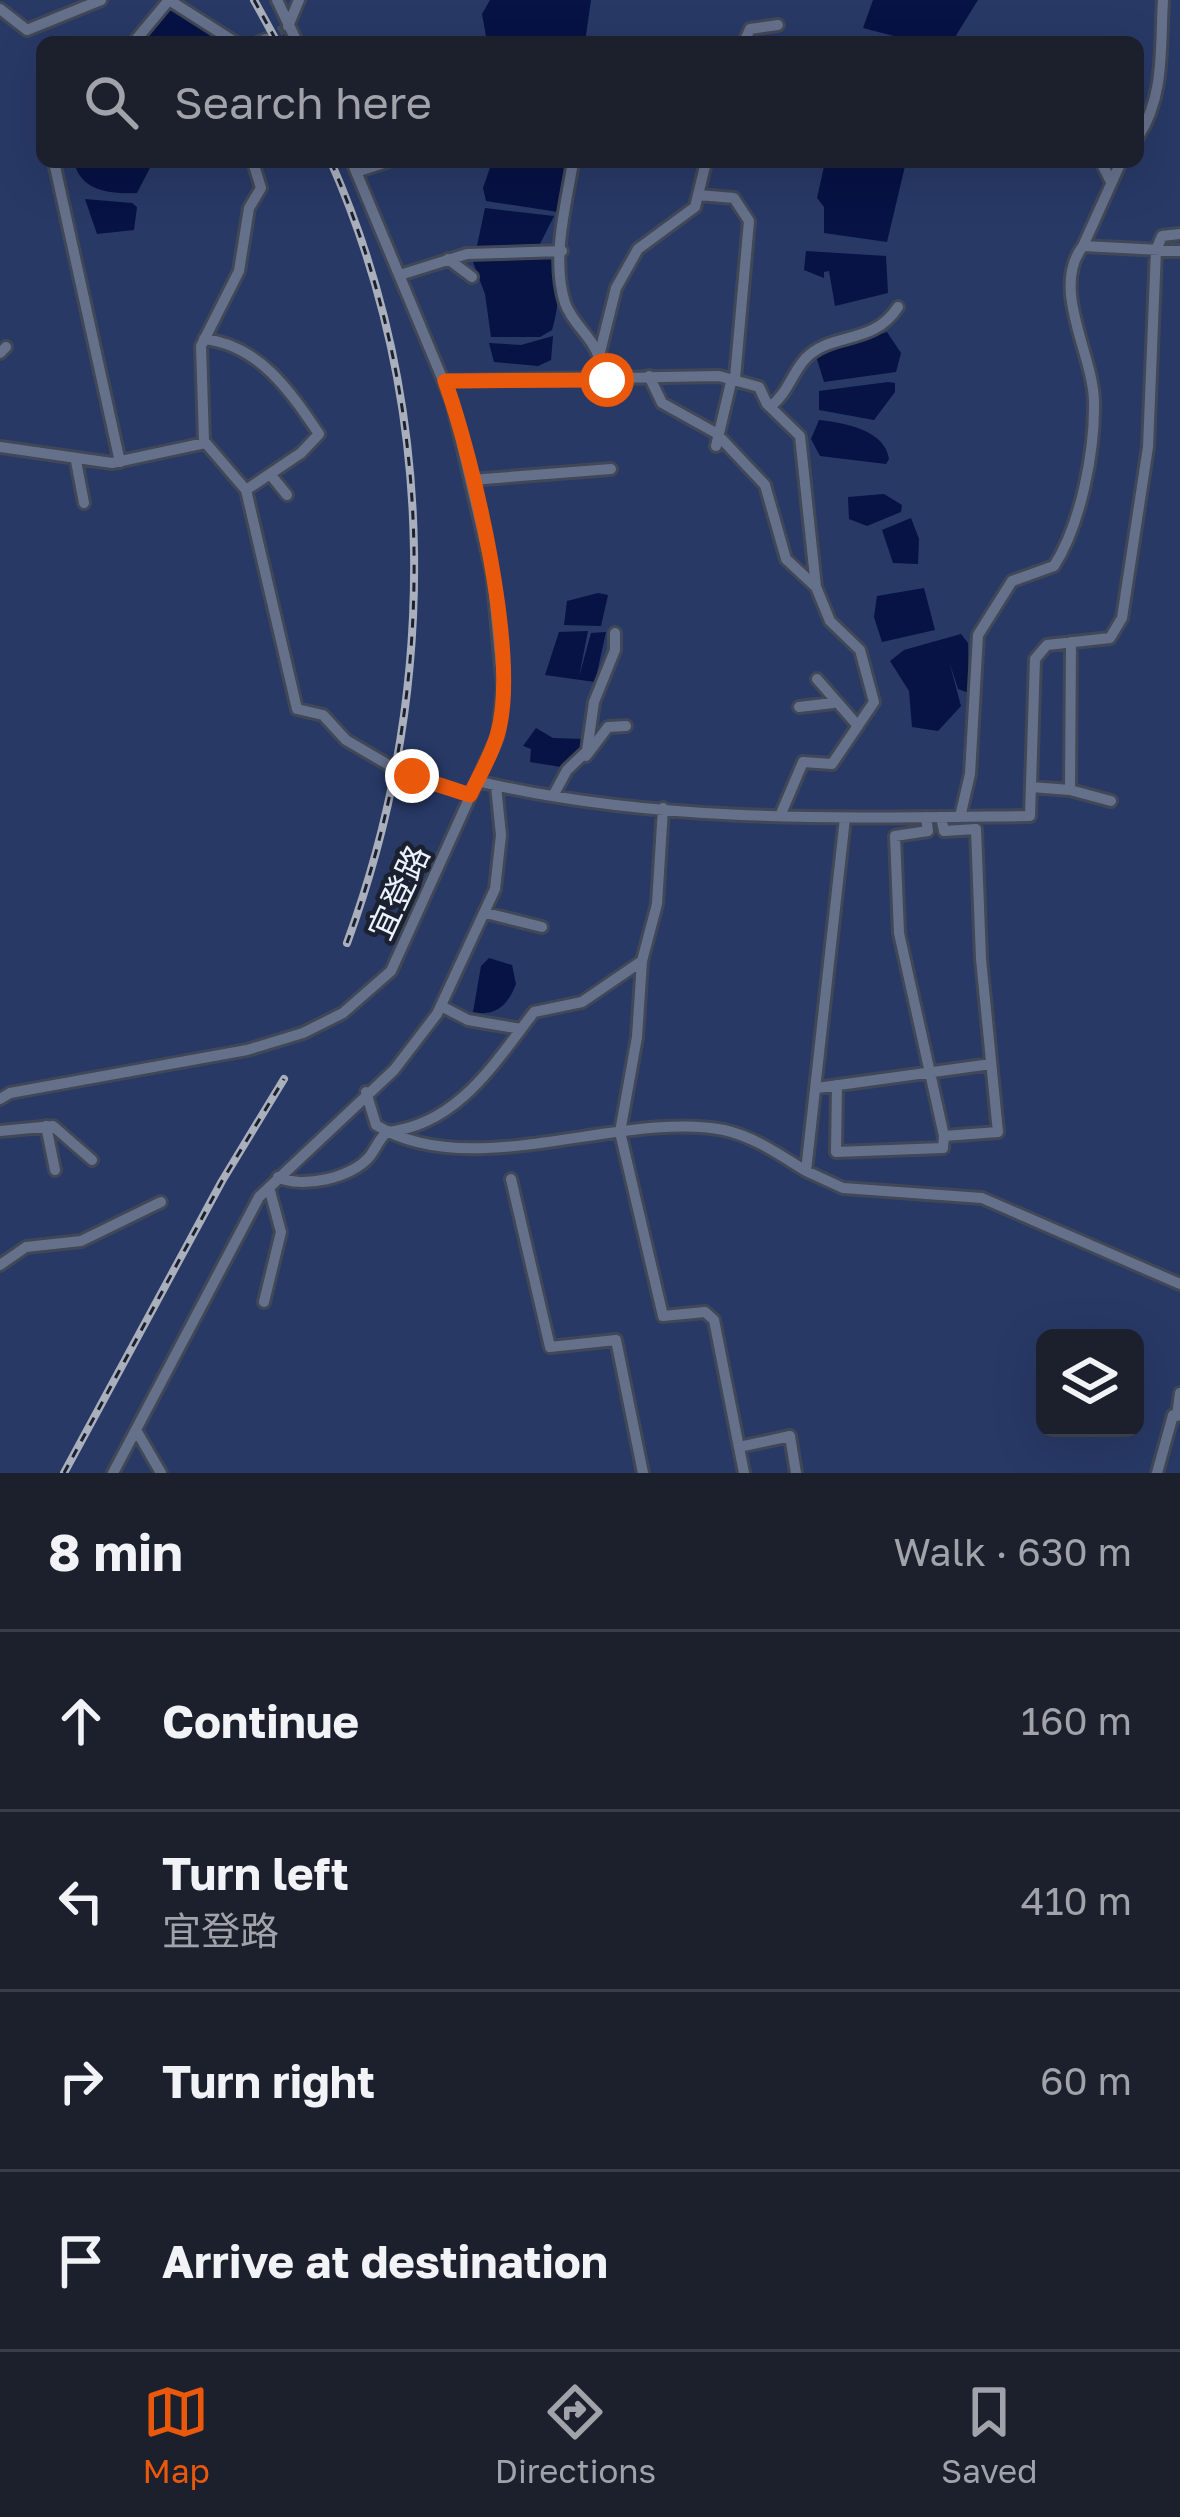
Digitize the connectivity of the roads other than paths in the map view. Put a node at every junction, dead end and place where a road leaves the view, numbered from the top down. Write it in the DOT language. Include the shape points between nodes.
graph roads {
  1 [pos="101,0"];
  2 [pos="277,0"];
  3 [pos="299,0"];
  4 [pos="1163,0"];
  5 [pos="0,9"];
  6 [pos="778,25"];
  7 [pos="287,27"];
  8 [pos="139,36"];
  9 [pos="226,36"];
  10 [pos="293,36"];
  11 [pos="747,36"];
  12 [pos="1144,128"];
  13 [pos="55,168"];
  14 [pos="255,168"];
  15 [pos="354,168"];
  16 [pos="573,168"];
  17 [pos="705,168"];
  18 [pos="1103,168"];
  19 [pos="1118,168"];
  20 [pos="1111,182"];
  21 [pos="699,195"];
  22 [pos="1180,233"];
  23 [pos="1083,246"];
  24 [pos="1156,250"];
  25 [pos="1180,250"];
  26 [pos="562,251"];
  27 [pos="448,259"];
  28 [pos="403,274"];
  29 [pos="472,277"];
  30 [pos="898,307"];
  31 [pos="204,339"];
  32 [pos="600,362"];
  33 [pos="649,376"];
  34 [pos="734,378"];
  35 [pos="592,380"];
  36 [pos="445,381"];
  37 [pos="770,407"];
  38 [pos="716,439"];
  39 [pos="206,443"];
  40 [pos="0,447"];
  41 [pos="76,460"];
  42 [pos="120,462"];
  43 [pos="610,469"];
  44 [pos="270,474"];
  45 [pos="471,480"];
  46 [pos="245,490"];
  47 [pos="287,495"];
  48 [pos="84,503"];
  49 [pos="816,587"];
  50 [pos="615,633"];
  51 [pos="1071,641"];
  52 [pos="817,679"];
  53 [pos="833,703"];
  54 [pos="800,707"];
  55 [pos="626,726"];
  56 [pos="858,726"];
  57 [pos="583,757"];
  58 [pos="476,781"];
  59 [pos="496,786"];
  60 [pos="1031,787"];
  61 [pos="1070,790"];
  62 [pos="470,795"];
  63 [pos="553,796"];
  64 [pos="1112,802"];
  65 [pos="663,808"];
  66 [pos="780,816"];
  67 [pos="926,817"];
  68 [pos="960,817"];
  69 [pos="845,818"];
  70 [pos="942,824"];
  71 [pos="928,831"];
  72 [pos="486,913"];
  73 [pos="542,927"];
  74 [pos="642,961"];
  75 [pos="442,1006"];
  76 [pos="521,1029"];
  77 [pos="992,1064"];
  78 [pos="930,1072"];
  79 [pos="837,1085"];
  80 [pos="818,1088"];
  81 [pos="366,1092"];
  82 [pos="0,1099"];
  83 [pos="46,1126"];
  84 [pos="0,1131"];
  85 [pos="387,1132"];
  86 [pos="620,1132"];
  87 [pos="944,1136"];
  88 [pos="92,1160"];
  89 [pos="55,1170"];
  90 [pos="806,1171"];
  91 [pos="278,1178"];
  92 [pos="511,1179"];
  93 [pos="270,1190"];
  94 [pos="161,1202"];
  95 [pos="0,1265"];
  96 [pos="1180,1284"];
  97 [pos="264,1302"];
  98 [pos="1180,1393"];
  99 [pos="1177,1416"];
  100 [pos="136,1430"];
  101 [pos="739,1447"];
  102 [pos="113,1473"];
  103 [pos="161,1473"];
  104 [pos="643,1473"];
  105 [pos="744,1473"];
  106 [pos="796,1473"];
  107 [pos="1156,1473"];
  1 -- 5 [label="street" via="27,30"];
  2 -- 7 [label="street"];
  3 -- 7 [label="street"];
  4 -- 12 [label="street" via="1158,91"];
  6 -- 11 [label="street" via="750,28"];
  7 -- 10 [label="street"];
  8 -- 9 [label="street" via="169,0"];
  13 -- 42 [label="street"];
  14 -- 31 [label="street" via="261,188 249,208 239,271"];
  15 -- 28 [label="street, 宜登路"];
  16 -- 26 [label="street"];
  17 -- 21 [label="street"];
  18 -- 20 [label="street"];
  19 -- 20 [label="street"];
  20 -- 23 [label="street"];
  21 -- 32 [label="street" via="685,216 638,249 616,288"];
  21 -- 34 [label="street" via="734,198 748,221"];
  22 -- 24 [label="street" via="1162,236"];
  23 -- 24 [label="street"];
  23 -- 68 [label="street" via="1070,290 1093,387 1086,468 1054,566 1012,580 978,635"];
  24 -- 25 [label="street"];
  24 -- 51 [label="street" via="1148,447 1122,618 1110,638"];
  26 -- 27 [label="street"];
  26 -- 32 [label="street" via="566,304"];
  27 -- 28 [label="street"];
  27 -- 29 [label="street"];
  28 -- 36 [label="street, 宜登路"];
  30 -- 37 [label="street" via="885,327 806,359"];
  31 -- 39 [label="street"];
  31 -- 44 [label="street" via="262,361 319,434"];
  32 -- 35 [label="street"];
  33 -- 34 [label="street"];
  33 -- 35 [label="street"];
  33 -- 38 [label="street" via="662,403"];
  34 -- 37 [label="street" via="759,387"];
  34 -- 38 [label="street"];
  35 -- 36 [label="street"];
  36 -- 45 [label="street, 宜登路"];
  37 -- 49 [label="street" via="800,436"];
  38 -- 49 [label="street" via="765,485 786,559"];
  39 -- 42 [label="street"];
  39 -- 46 [label="street"];
  40 -- 41 [label="street"];
  41 -- 42 [label="street"];
  41 -- 48 [label="street"];
  43 -- 45 [label="street"];
  44 -- 46 [label="street"];
  44 -- 47 [label="street"];
  45 -- 58 [label="street, 宜登路" via="492,573 503,688 498,735"];
  46 -- 62 [label="street" via="297,709 323,715 346,740 404,774"];
  49 -- 56 [label="street" via="870,675 874,710"];
  50 -- 57 [label="street"];
  51 -- 60 [label="street" via="1047,645 1035,659"];
  51 -- 61 [label="street"];
  52 -- 53 [label="street"];
  53 -- 54 [label="street"];
  53 -- 56 [label="street"];
  55 -- 57 [label="street" via="608,727"];
  56 -- 66 [label="street" via="832,764 802,763"];
  57 -- 63 [label="street"];
  58 -- 59 [label="street"];
  58 -- 62 [label="street, 宜登路"];
  59 -- 63 [label="street"];
  59 -- 72 [label="street" via="501,835"];
  60 -- 61 [label="street"];
  60 -- 68 [label="street" via="1030,816"];
  61 -- 64 [label="street"];
  62 -- 82 [label="street, 宜登路" via="391,971 332,1020 247,1050"];
  63 -- 65 [label="street"];
  65 -- 66 [label="street"];
  65 -- 74 [label="street" via="657,904"];
  66 -- 69 [label="street"];
  67 -- 69 [label="street"];
  67 -- 70 [label="street"];
  67 -- 71 [label="street"];
  68 -- 70 [label="street"];
  69 -- 80 [label="street"];
  70 -- 71 [label="street"];
  70 -- 77 [label="street" via="976,829"];
  71 -- 78 [label="street" via="895,836 899,933"];
  72 -- 73 [label="street"];
  72 -- 75 [label="street"];
  74 -- 76 [label="street" via="582,1002 533,1012"];
  74 -- 86 [label="street"];
  75 -- 76 [label="street" via="468,1020"];
  75 -- 81 [label="street" via="394,1070"];
  76 -- 85 [label="street" via="446,1115"];
  77 -- 78 [label="street"];
  77 -- 87 [label="street" via="998,1132"];
  78 -- 79 [label="street"];
  78 -- 87 [label="street"];
  79 -- 80 [label="street"];
  79 -- 87 [label="street" via="836,1151 943,1148"];
  80 -- 90 [label="street"];
  81 -- 85 [label="street" via="376,1125"];
  81 -- 91 [label="street"];
  83 -- 84 [label="street"];
  83 -- 88 [label="street"];
  83 -- 89 [label="street"];
  85 -- 86 [label="street" via="513,1146"];
  85 -- 91 [label="street" via="357,1166 302,1184"];
  86 -- 90 [label="street" via="726,1131"];
  86 -- 101 [label="street" via="663,1316 705,1312 714,1320"];
  90 -- 96 [label="street" via="843,1188 982,1198"];
  91 -- 100 [label="street" via="259,1197"];
  92 -- 104 [label="street" via="550,1347 616,1340"];
  93 -- 97 [label="street" via="281,1232"];
  94 -- 95 [label="street" via="81,1241 26,1247"];
  98 -- 99 [label="street"];
  99 -- 107 [label="street"];
  100 -- 102 [label="street"];
  100 -- 103 [label="street"];
  101 -- 105 [label="street"];
  101 -- 106 [label="street" via="790,1436"];
}
